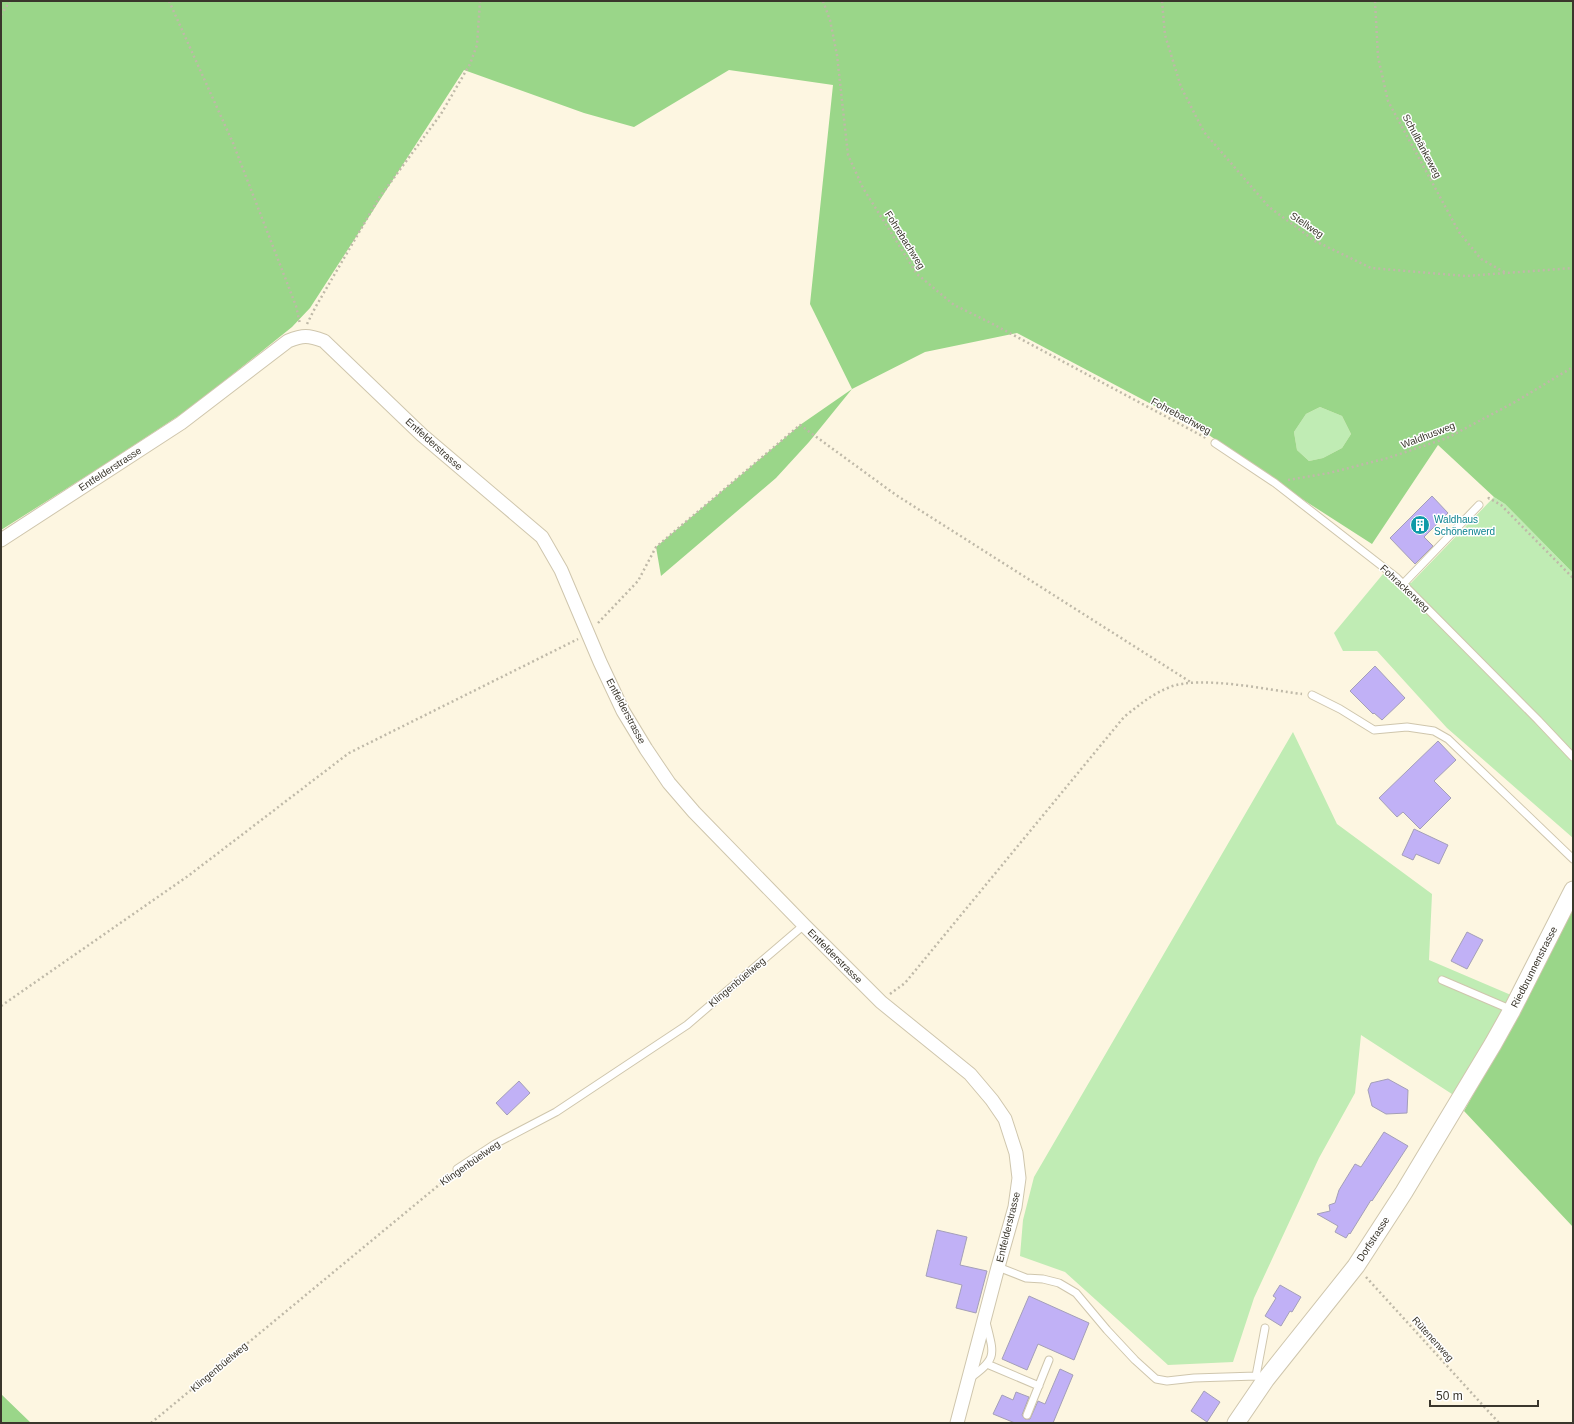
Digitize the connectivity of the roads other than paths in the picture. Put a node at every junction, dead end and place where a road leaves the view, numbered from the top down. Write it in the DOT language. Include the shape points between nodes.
graph roads {
  1 [pos="1215,443"];
  2 [pos="1479,505"];
  3 [pos="1,540"];
  4 [pos="1403,584"];
  5 [pos="1312,695"];
  6 [pos="1573,758"];
  7 [pos="1573,860"];
  8 [pos="1573,890"];
  9 [pos="804,925"];
  10 [pos="1442,980"];
  11 [pos="1512,1010"];
  12 [pos="1494,1044"];
  13 [pos="457,1169"];
  14 [pos="998,1267"];
  15 [pos="985,1318"];
  16 [pos="1265,1328"];
  17 [pos="1049,1360"];
  18 [pos="987,1364"];
  19 [pos="1261,1377"];
  20 [pos="969,1379"];
  21 [pos="1039,1386"];
  22 [pos="1026,1415"];
  23 [pos="958,1423"];
  24 [pos="1236,1423"];
  1 -- 4 [label="lane, Fohrackerweg" via="1275,483"];
  2 -- 4 [label="lane"];
  3 -- 9 [label="street, Entfelderstrasse" via="181,423 288,341 302,336 324,341 422,435 542,537 561,570 623,711 646,749 669,783 694,812"];
  4 -- 6 [label="lane, Fohrackerweg"];
  5 -- 7 [label="lane" via="1374,730 1407,727 1434,731 1448,739"];
  8 -- 11 [label="street, Riedbrunnenstrasse"];
  9 -- 13 [label="lane, Klingenbüelweg" via="687,1025 556,1112 495,1144"];
  9 -- 14 [label="street, Entfelderstrasse" via="881,1002 970,1074 1005,1119 1016,1153 1020,1178 1015,1207"];
  10 -- 11 [label="lane"];
  11 -- 12 [label="street, Riedbrunnenstrasse"];
  12 -- 19 [label="street, Dorfstrasse" via="1356,1266"];
  14 -- 15 [label="street, Entfelderstrasse"];
  14 -- 19 [label="lane" via="1026,1278 1042,1278 1059,1283 1076,1293 1130,1355 1156,1379 1167,1381"];
  15 -- 18 [label="lane" via="993,1349"];
  15 -- 20 [label="street, Entfelderstrasse"];
  16 -- 19 [label="lane"];
  17 -- 21 [label="lane"];
  18 -- 20 [label="lane"];
  18 -- 21 [label="lane"];
  19 -- 24 [label="street, Dorfstrasse"];
  20 -- 23 [label="street, Entfelderstrasse"];
  21 -- 22 [label="lane"];
}
